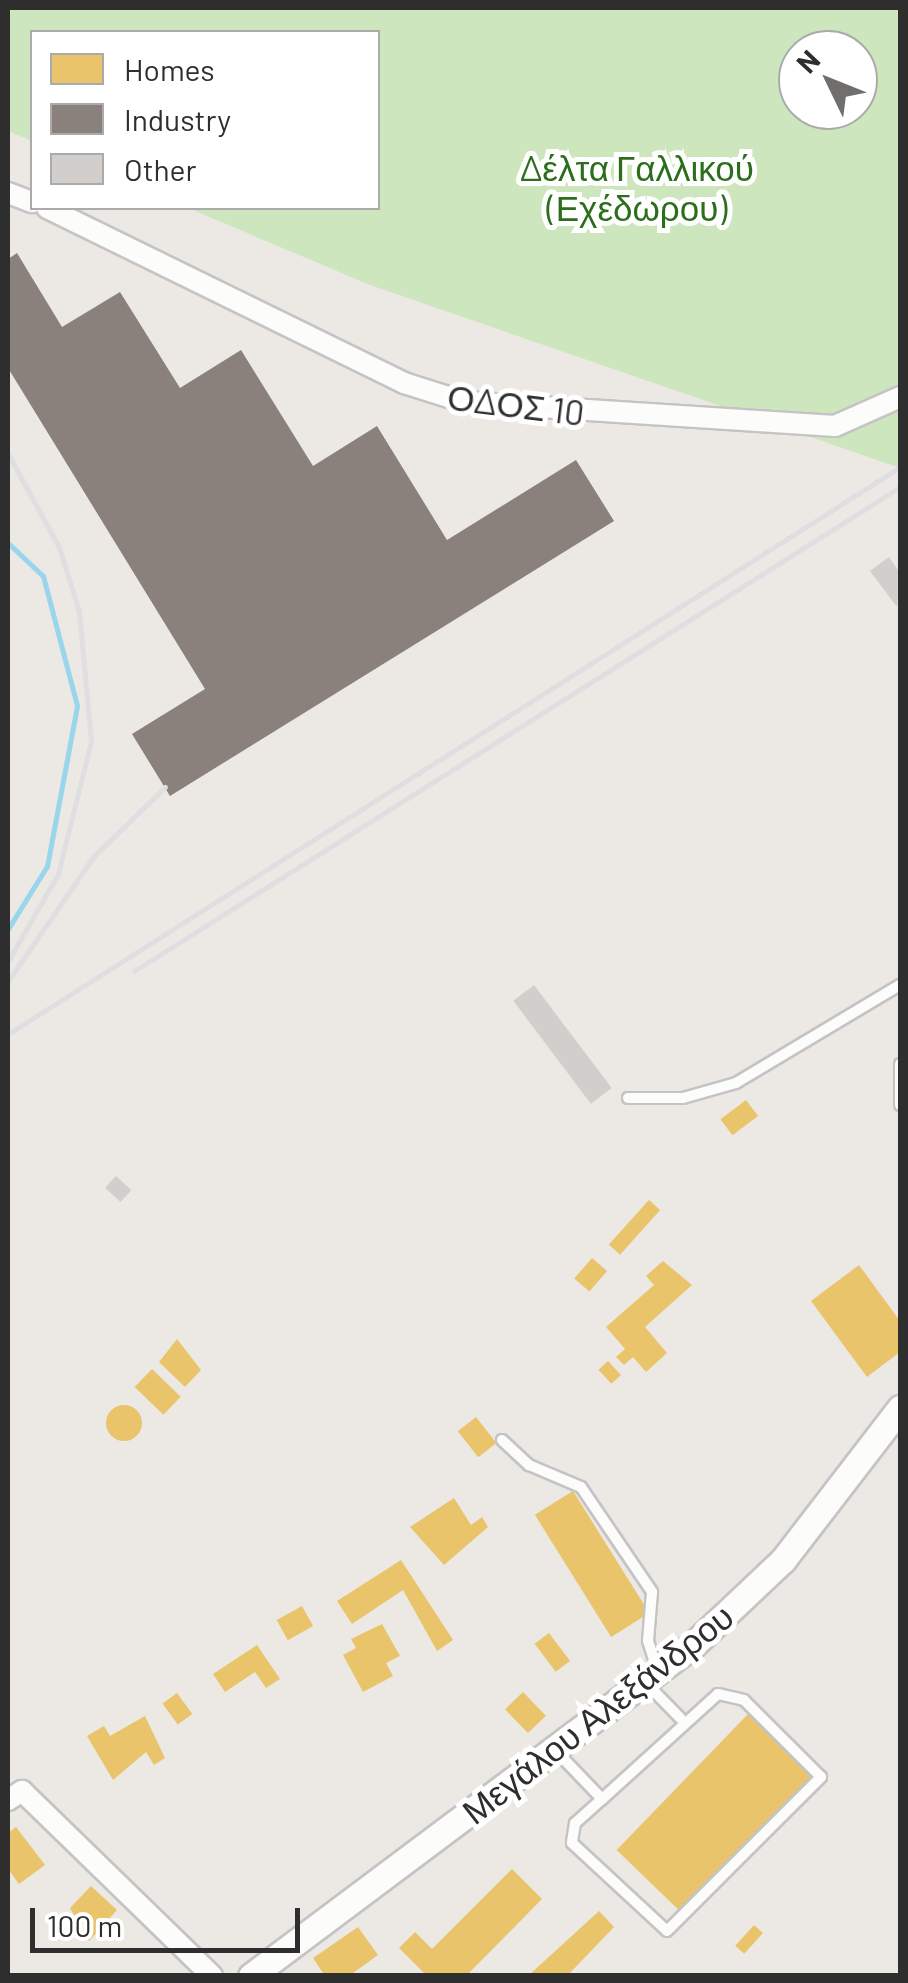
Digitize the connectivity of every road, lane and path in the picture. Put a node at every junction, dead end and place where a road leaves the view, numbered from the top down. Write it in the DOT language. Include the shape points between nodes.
graph roads {
  1 [pos="52,210"];
  2 [pos="900,398"];
  3 [pos="900,985"];
  4 [pos="900,1064"];
  5 [pos="628,1098"];
  6 [pos="900,1105"];
  7 [pos="900,1409"];
  8 [pos="502,1440"];
  9 [pos="652,1677"];
  10 [pos="681,1719"];
  11 [pos="554,1750"];
  12 [pos="15,1795"];
  13 [pos="602,1798"];
  14 [pos="212,1976"];
  15 [pos="252,1976"];
  1 -- 2 [label="street, ΟΔΟΣ 10" via="404,383 464,402 822,426 857,422"];
  3 -- 5 [label="lane" via="736,1083 683,1098"];
  4 -- 6 [label="lane"];
  7 -- 9 [label="street, Μεγάλου Αλεξάνδρου" via="783,1560"];
  8 -- 9 [label="lane" via="529,1464 581,1488 652,1592"];
  9 -- 10 [label="lane"];
  9 -- 11 [label="street, Μεγάλου Αλεξάνδρου"];
  10 -- 13 [label="lane"];
  10 -- 13 [label="lane" via="706,1696 744,1700 808,1754 820,1787 667,1931 572,1843 575,1823"];
  11 -- 13 [label="lane"];
  11 -- 15 [label="street, Μεγάλου Αλεξάνδρου"];
  12 -- 14 [label="street"];
}
